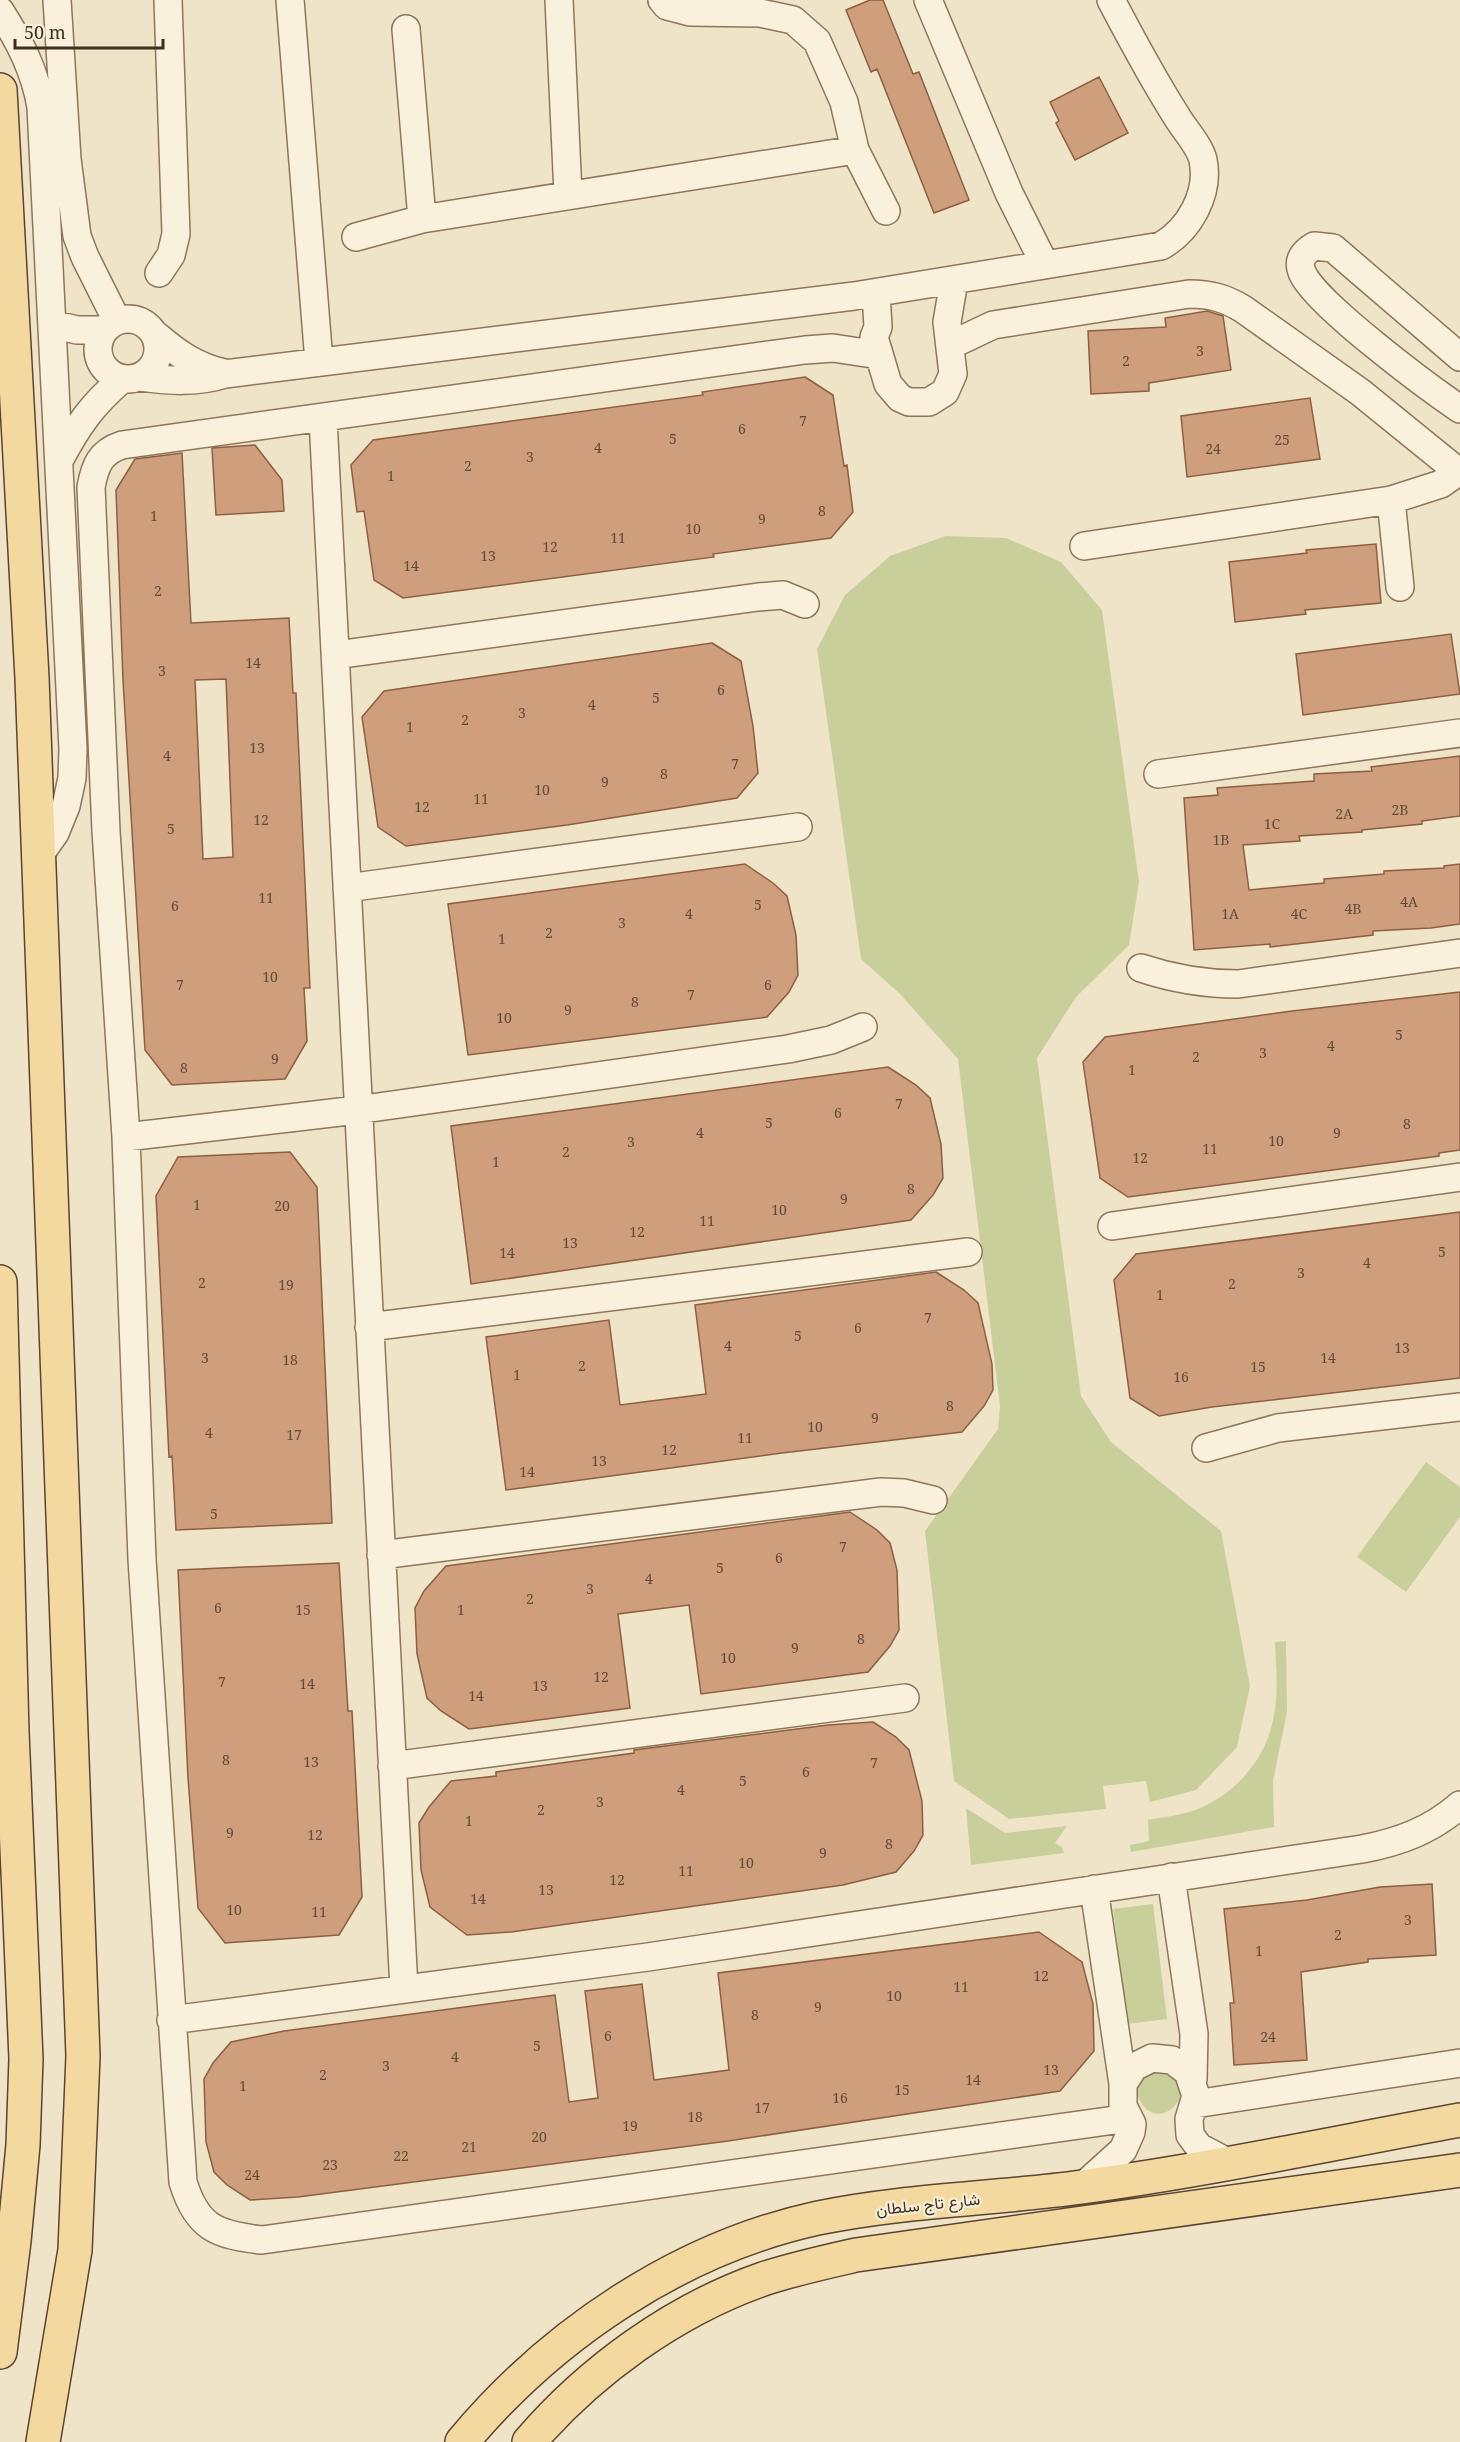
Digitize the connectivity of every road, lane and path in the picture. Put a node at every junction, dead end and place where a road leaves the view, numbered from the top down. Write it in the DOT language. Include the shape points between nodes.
graph roads {
  1 [pos="57,0"];
  2 [pos="168,0"];
  3 [pos="290,0"];
  4 [pos="559,0"];
  5 [pos="662,0"];
  6 [pos="928,0"];
  7 [pos="1111,0"];
  8 [pos="0,11"];
  9 [pos="406,29"];
  10 [pos="0,90"];
  11 [pos="855,150"];
  12 [pos="568,194"];
  13 [pos="886,211"];
  14 [pos="422,219"];
  15 [pos="357,237"];
  16 [pos="1045,266"];
  17 [pos="159,273"];
  18 [pos="942,283"];
  19 [pos="865,294"];
  20 [pos="52,324"];
  21 [pos="110,325"];
  22 [pos="949,333"];
  23 [pos="156,336"];
  24 [pos="876,346"];
  25 [pos="1460,357"];
  26 [pos="319,362"];
  27 [pos="225,374"];
  28 [pos="131,379"];
  29 [pos="1460,409"];
  30 [pos="322,419"];
  31 [pos="60,459"];
  32 [pos="1459,472"];
  33 [pos="1385,501"];
  34 [pos="1084,546"];
  35 [pos="1394,587"];
  36 [pos="805,604"];
  37 [pos="336,655"];
  38 [pos="1460,733"];
  39 [pos="1158,774"];
  40 [pos="798,827"];
  41 [pos="38,857"];
  42 [pos="347,888"];
  43 [pos="1460,952"];
  44 [pos="1141,968"];
  45 [pos="863,1027"];
  46 [pos="357,1110"];
  47 [pos="126,1137"];
  48 [pos="1460,1177"];
  49 [pos="1112,1226"];
  50 [pos="968,1252"];
  51 [pos="0,1282"];
  52 [pos="369,1327"];
  53 [pos="1460,1407"];
  54 [pos="1206,1448"];
  55 [pos="933,1500"];
  56 [pos="381,1555"];
  57 [pos="905,1698"];
  58 [pos="6,1720"];
  59 [pos="392,1766"];
  60 [pos="1455,1816"];
  61 [pos="1171,1877"];
  62 [pos="1094,1889"];
  63 [pos="404,1989"];
  64 [pos="171,2020"];
  65 [pos="1460,2063"];
  66 [pos="1123,2084"];
  67 [pos="1194,2092"];
  68 [pos="1129,2118"];
  69 [pos="1460,2120"];
  70 [pos="1229,2163"];
  71 [pos="1460,2170"];
  72 [pos="1082,2187"];
  73 [pos="0,2352"];
  74 [pos="43,2442"];
  75 [pos="462,2442"];
  76 [pos="529,2442"];
  1 -- 21 [label="street" via="67,159 77,236"];
  2 -- 17 [label="street" via="176,234 171,255"];
  3 -- 26 [label="street"];
  4 -- 12 [label="street"];
  5 -- 11 [label="street" via="667,6 690,12 760,13 793,20 817,42 844,102"];
  6 -- 16 [label="street"];
  7 -- 16 [label="street" via="1203,159 1201,188 1193,216 1171,241"];
  8 -- 20 [label="street" via="26,54 39,98"];
  9 -- 14 [label="street"];
  10 -- 41 [label="main road"];
  11 -- 12 [label="street"];
  11 -- 13 [label="street"];
  12 -- 14 [label="street"];
  14 -- 15 [label="street"];
  16 -- 18 [label="street"];
  18 -- 19 [label="street"];
  18 -- 22 [label="street" via="939,313"];
  19 -- 24 [label="street" via="863,326"];
  19 -- 26 [label="street"];
  20 -- 21 [label="street" via="77,330"];
  20 -- 31 [label="street"];
  21 -- 23 [label="street" via="130,319 142,322"];
  21 -- 28 [label="street" via="97,350 100,363 108,373"];
  22 -- 24 [label="street" via="953,374 945,392 929,402 909,402 893,392"];
  22 -- 32 [label="street" via="1189,294 1227,299 1331,371"];
  23 -- 27 [label="street" via="204,369"];
  23 -- 28 [label="street" via="159,345 155,363"];
  24 -- 30 [label="street" via="861,350 806,350"];
  25 -- 29 [label="street" via="1386,297 1337,250 1319,245 1303,255 1304,277 1346,320"];
  26 -- 27 [label="street"];
  27 -- 28 [label="street" via="204,380"];
  28 -- 31 [label="street" via="90,409"];
  30 -- 37 [label="street"];
  30 -- 47 [label="street" via="122,445 101,456 94,474 106,819"];
  31 -- 41 [label="street" via="72,778 66,806"];
  32 -- 33 [label="street" via="1441,484"];
  33 -- 34 [label="street"];
  33 -- 35 [label="street"];
  36 -- 37 [label="street" via="783,595 758,597"];
  37 -- 42 [label="street"];
  38 -- 39 [label="street"];
  40 -- 42 [label="street"];
  41 -- 74 [label="main road" via="83,2056 75,2250"];
  42 -- 46 [label="street"];
  43 -- 44 [label="street" via="1238,984 1183,980"];
  45 -- 46 [label="street" via="831,1040 788,1049"];
  46 -- 47 [label="street"];
  46 -- 52 [label="street"];
  47 -- 64 [label="street" via="142,1559"];
  48 -- 49 [label="street"];
  50 -- 52 [label="street"];
  51 -- 58 [label="main road"];
  52 -- 56 [label="street"];
  53 -- 54 [label="street" via="1278,1428"];
  55 -- 56 [label="street" via="881,1492"];
  56 -- 59 [label="street"];
  57 -- 59 [label="street"];
  58 -- 73 [label="main road" via="26,2059 21,2167"];
  59 -- 63 [label="street"];
  60 -- 61 [label="street" via="1392,1843"];
  61 -- 62 [label="street"];
  61 -- 67 [label="street" via="1194,2034"];
  62 -- 63 [label="street" via="648,1957"];
  62 -- 66 [label="street"];
  63 -- 64 [label="street"];
  64 -- 68 [label="street" via="183,2182 191,2207 202,2221 220,2230 262,2240"];
  65 -- 67 [label="street"];
  66 -- 67 [label="street" via="1134,2067 1152,2058 1172,2060 1181,2065"];
  66 -- 68 [label="street" via="1122,2098"];
  67 -- 70 [label="street" via="1190,2135 1199,2147"];
  68 -- 72 [label="street" via="1131,2133 1123,2150"];
  69 -- 70 [label="main road, شارع تاج سلطان"];
  70 -- 72 [label="main road, شارع تاج سلطان"];
  71 -- 76 [label="main road" via="856,2255 784,2273 715,2299 659,2331 589,2382"];
  72 -- 75 [label="main road, شارع تاج سلطان" via="821,2218 720,2249 653,2283 586,2327 523,2379"];
}
